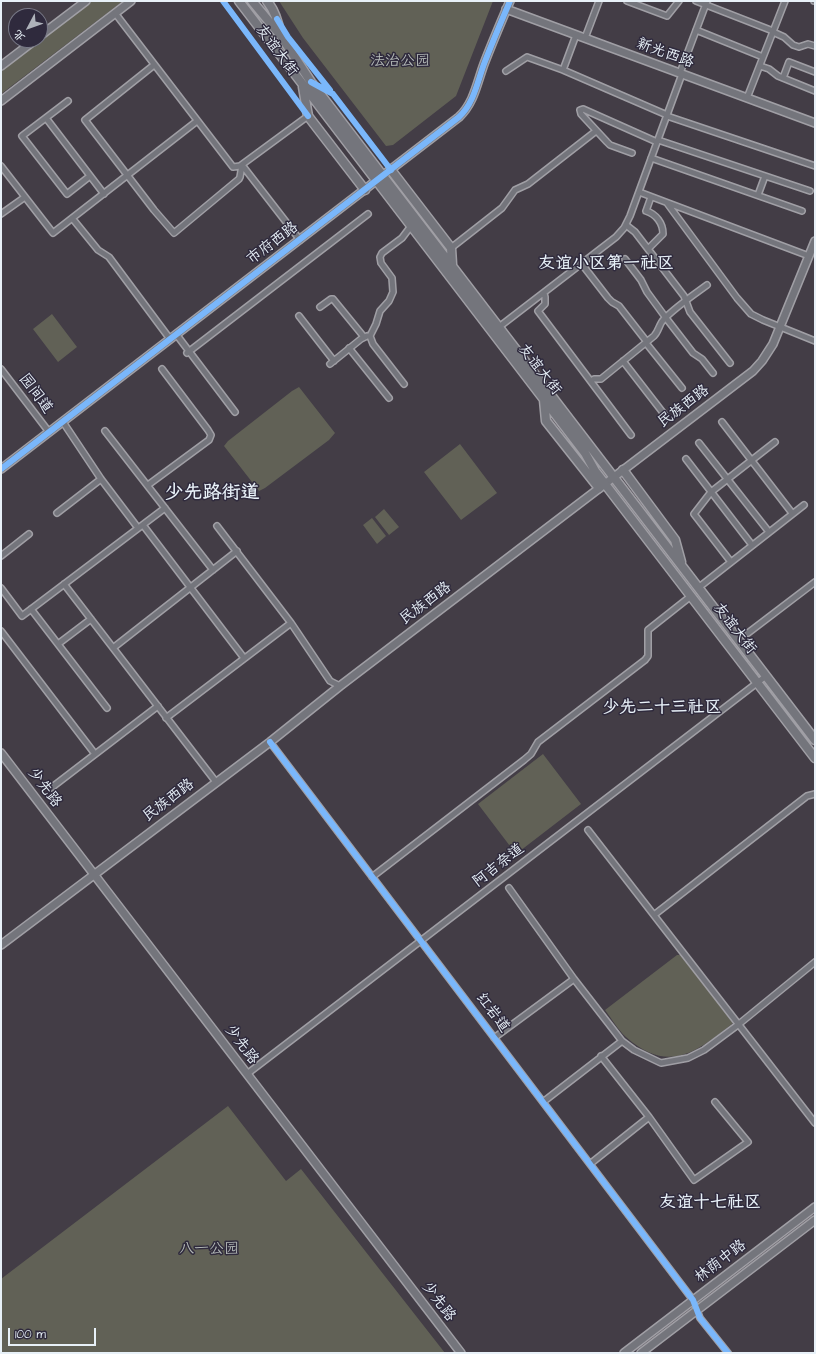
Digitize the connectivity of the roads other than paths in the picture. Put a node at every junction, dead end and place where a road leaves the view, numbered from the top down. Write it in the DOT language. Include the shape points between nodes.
graph roads {
  1 [pos="86,1"];
  2 [pos="131,1"];
  3 [pos="239,1"];
  4 [pos="252,1"];
  5 [pos="267,1"];
  6 [pos="510,1"];
  7 [pos="600,1"];
  8 [pos="627,1"];
  9 [pos="679,1"];
  10 [pos="696,1"];
  11 [pos="785,1"];
  12 [pos="706,3"];
  13 [pos="506,9"];
  14 [pos="115,13"];
  15 [pos="48,30"];
  16 [pos="696,30"];
  17 [pos="773,32"];
  18 [pos="576,35"];
  19 [pos="281,36"];
  20 [pos="586,38"];
  21 [pos="815,46"];
  22 [pos="25,48"];
  23 [pos="763,57"];
  24 [pos="154,65"];
  25 [pos="1,66"];
  26 [pos="760,66"];
  27 [pos="563,70"];
  28 [pos="506,71"];
  29 [pos="815,72"];
  30 [pos="681,73"];
  31 [pos="783,78"];
  32 [pos="302,84"];
  33 [pos="815,91"];
  34 [pos="747,98"];
  35 [pos="1,101"];
  36 [pos="68,101"];
  37 [pos="308,116"];
  38 [pos="667,116"];
  39 [pos="46,118"];
  40 [pos="197,121"];
  41 [pos="815,123"];
  42 [pos="596,131"];
  43 [pos="658,141"];
  44 [pos="632,153"];
  45 [pos="652,158"];
  46 [pos="242,165"];
  47 [pos="1,166"];
  48 [pos="815,166"];
  49 [pos="391,170"];
  50 [pos="128,175"];
  51 [pos="90,176"];
  52 [pos="764,176"];
  53 [pos="380,178"];
  54 [pos="365,190"];
  55 [pos="810,191"];
  56 [pos="639,192"];
  57 [pos="104,194"];
  58 [pos="758,195"];
  59 [pos="25,197"];
  60 [pos="652,197"];
  61 [pos="667,203"];
  62 [pos="802,211"];
  63 [pos="1,214"];
  64 [pos="368,214"];
  65 [pos="72,218"];
  66 [pos="626,224"];
  67 [pos="411,226"];
  68 [pos="300,240"];
  69 [pos="815,241"];
  70 [pos="451,248"];
  71 [pos="648,248"];
  72 [pos="809,256"];
  73 [pos="625,259"];
  74 [pos="581,263"];
  75 [pos="452,265"];
  76 [pos="707,285"];
  77 [pos="544,293"];
  78 [pos="687,300"];
  79 [pos="320,307"];
  80 [pos="299,316"];
  81 [pos="666,318"];
  82 [pos="500,327"];
  83 [pos="780,328"];
  84 [pos="367,336"];
  85 [pos="173,337"];
  86 [pos="815,341"];
  87 [pos="647,342"];
  88 [pos="349,348"];
  89 [pos="188,352"];
  90 [pos="623,361"];
  91 [pos="730,363"];
  92 [pos="1,369"];
  93 [pos="162,369"];
  94 [pos="713,373"];
  95 [pos="591,381"];
  96 [pos="404,384"];
  97 [pos="682,388"];
  98 [pos="389,398"];
  99 [pos="543,400"];
  100 [pos="236,412"];
  101 [pos="664,414"];
  102 [pos="63,422"];
  103 [pos="722,422"];
  104 [pos="105,431"];
  105 [pos="49,432"];
  106 [pos="631,435"];
  107 [pos="775,442"];
  108 [pos="699,443"];
  109 [pos="589,451"];
  110 [pos="686,459"];
  111 [pos="752,460"];
  112 [pos="1,469"];
  113 [pos="623,470"];
  114 [pos="614,477"];
  115 [pos="101,479"];
  116 [pos="728,479"];
  117 [pos="148,485"];
  118 [pos="602,486"];
  119 [pos="711,492"];
  120 [pos="635,504"];
  121 [pos="804,504"];
  122 [pos="165,508"];
  123 [pos="626,511"];
  124 [pos="57,512"];
  125 [pos="792,513"];
  126 [pos="143,524"];
  127 [pos="217,526"];
  128 [pos="138,528"];
  129 [pos="769,532"];
  130 [pos="29,534"];
  131 [pos="752,545"];
  132 [pos="237,551"];
  133 [pos="1,556"];
  134 [pos="731,562"];
  135 [pos="682,566"];
  136 [pos="213,570"];
  137 [pos="815,582"];
  138 [pos="64,584"];
  139 [pos="191,587"];
  140 [pos="1,588"];
  141 [pos="698,588"];
  142 [pos="691,596"];
  143 [pos="31,609"];
  144 [pos="90,619"];
  145 [pos="291,623"];
  146 [pos="1,631"];
  147 [pos="748,633"];
  148 [pos="58,644"];
  149 [pos="113,648"];
  150 [pos="244,658"];
  151 [pos="766,676"];
  152 [pos="758,683"];
  153 [pos="340,686"];
  154 [pos="158,706"];
  155 [pos="107,708"];
  156 [pos="166,718"];
  157 [pos="815,740"];
  158 [pos="270,742"];
  159 [pos="1,753"];
  160 [pos="95,754"];
  161 [pos="815,758"];
  162 [pos="216,782"];
  163 [pos="51,788"];
  164 [pos="815,794"];
  165 [pos="588,830"];
  166 [pos="94,874"];
  167 [pos="372,877"];
  168 [pos="509,888"];
  169 [pos="654,915"];
  170 [pos="421,941"];
  171 [pos="1,945"];
  172 [pos="815,962"];
  173 [pos="574,979"];
  174 [pos="739,1024"];
  175 [pos="494,1038"];
  176 [pos="622,1041"];
  177 [pos="601,1056"];
  178 [pos="247,1074"];
  179 [pos="543,1102"];
  180 [pos="715,1102"];
  181 [pos="649,1117"];
  182 [pos="815,1123"];
  183 [pos="590,1164"];
  184 [pos="815,1207"];
  185 [pos="815,1220"];
  186 [pos="693,1300"];
  187 [pos="697,1310"];
  188 [pos="461,1353"];
  189 [pos="624,1353"];
  190 [pos="641,1353"];
  191 [pos="728,1353"];
  1 -- 15 [label="main road"];
  2 -- 14 [label="main road"];
  3 -- 32 [label="main road, 友谊大街"];
  4 -- 19 [label="main road, 友谊大街"];
  5 -- 19 [label="main road" via="277,19"];
  6 -- 13 [label="main road, 市府西路"];
  7 -- 20 [label="street"];
  8 -- 9 [label="street" via="667,16"];
  10 -- 12 [label="street"];
  11 -- 17 [label="street"];
  12 -- 16 [label="street"];
  12 -- 17 [label="street"];
  13 -- 18 [label="main road, 新光西路"];
  13 -- 49 [label="main road, 市府西路" via="466,110 453,123"];
  14 -- 24 [label="street"];
  14 -- 35 [label="main road"];
  16 -- 23 [label="street"];
  16 -- 30 [label="street"];
  17 -- 21 [label="street" via="799,47 808,44"];
  17 -- 23 [label="street"];
  18 -- 20 [label="main road, 新光西路"];
  18 -- 27 [label="street"];
  19 -- 53 [label="main road, 友谊大街"];
  20 -- 30 [label="main road, 新光西路"];
  22 -- 25 [label="main road"];
  23 -- 26 [label="street"];
  24 -- 40 [label="street"];
  24 -- 50 [label="street" via="85,120"];
  26 -- 31 [label="street"];
  26 -- 34 [label="street"];
  27 -- 28 [label="street" via="527,57"];
  27 -- 38 [label="street"];
  29 -- 31 [label="street" via="789,62"];
  30 -- 34 [label="main road, 新光西路"];
  30 -- 38 [label="street"];
  31 -- 33 [label="street"];
  32 -- 37 [label="main road"];
  32 -- 53 [label="main road, 友谊大街"];
  34 -- 41 [label="main road, 新光西路"];
  36 -- 39 [label="street"];
  37 -- 46 [label="street"];
  37 -- 54 [label="main road"];
  38 -- 43 [label="street"];
  38 -- 48 [label="street"];
  39 -- 51 [label="street"];
  39 -- 51 [label="street" via="22,136 67,194"];
  40 -- 46 [label="street" via="231,165"];
  40 -- 50 [label="street"];
  42 -- 43 [label="street" via="581,114 581,109"];
  42 -- 44 [label="street" via="610,145"];
  42 -- 70 [label="street" via="528,184 515,190 502,208"];
  43 -- 45 [label="street"];
  43 -- 52 [label="street"];
  45 -- 56 [label="street"];
  45 -- 58 [label="street"];
  46 -- 50 [label="street" via="239,179 174,233"];
  46 -- 68 [label="street"];
  47 -- 59 [label="street"];
  49 -- 53 [label="main road, 市府西路"];
  49 -- 70 [label="main road"];
  50 -- 57 [label="street"];
  51 -- 57 [label="street"];
  52 -- 55 [label="street"];
  52 -- 58 [label="street"];
  53 -- 54 [label="main road, 市府西路"];
  53 -- 67 [label="main road, 友谊大街"];
  53 -- 75 [label="main road, 友谊大街"];
  54 -- 68 [label="main road, 市府西路"];
  56 -- 60 [label="street"];
  56 -- 66 [label="street"];
  57 -- 65 [label="street"];
  58 -- 62 [label="street"];
  59 -- 63 [label="street"];
  59 -- 65 [label="street" via="53,233"];
  60 -- 61 [label="street"];
  60 -- 71 [label="street" via="646,210 655,214 662,226 663,234"];
  61 -- 72 [label="street"];
  61 -- 83 [label="street" via="748,311"];
  64 -- 89 [label="street"];
  65 -- 85 [label="street" via="98,250 109,257"];
  66 -- 71 [label="street"];
  66 -- 74 [label="street" via="616,237"];
  67 -- 84 [label="street" via="402,238 380,257 381,263 392,278 394,292"];
  67 -- 99 [label="main road, 友谊大街"];
  68 -- 85 [label="main road, 市府西路"];
  69 -- 72 [label="main road, 民族西路"];
  70 -- 75 [label="main road"];
  71 -- 78 [label="street"];
  72 -- 83 [label="main road, 民族西路"];
  73 -- 81 [label="street"];
  74 -- 77 [label="street"];
  74 -- 87 [label="street"];
  75 -- 82 [label="main road, 友谊大街"];
  76 -- 78 [label="street"];
  77 -- 82 [label="street"];
  77 -- 95 [label="street" via="545,304 538,311"];
  78 -- 81 [label="street"];
  78 -- 91 [label="street" via="690,312"];
  79 -- 84 [label="street" via="333,299"];
  80 -- 88 [label="street" via="332,362"];
  81 -- 87 [label="street" via="656,334"];
  81 -- 94 [label="street"];
  82 -- 109 [label="main road, 友谊大街"];
  83 -- 86 [label="street"];
  83 -- 113 [label="main road, 民族西路" via="766,356 753,371"];
  84 -- 88 [label="street"];
  84 -- 96 [label="street"];
  85 -- 89 [label="street"];
  85 -- 102 [label="main road, 市府西路"];
  87 -- 90 [label="street"];
  87 -- 97 [label="street"];
  88 -- 98 [label="street"];
  89 -- 100 [label="street"];
  90 -- 95 [label="street" via="601,379"];
  90 -- 101 [label="street"];
  92 -- 105 [label="street, 园间道"];
  93 -- 117 [label="street" via="211,436"];
  95 -- 106 [label="street"];
  99 -- 109 [label="main road, 友谊大街"];
  99 -- 118 [label="main road" via="546,420"];
  102 -- 105 [label="main road, 市府西路"];
  102 -- 115 [label="street"];
  103 -- 111 [label="street"];
  104 -- 117 [label="street"];
  105 -- 112 [label="main road, 市府西路"];
  107 -- 111 [label="street"];
  108 -- 116 [label="street"];
  109 -- 114 [label="main road, 友谊大街"];
  109 -- 118 [label="main road, 友谊大街"];
  110 -- 119 [label="street"];
  111 -- 116 [label="street"];
  111 -- 125 [label="street"];
  113 -- 114 [label="main road, 民族西路"];
  113 -- 135 [label="main road" via="675,540"];
  114 -- 118 [label="main road, 民族西路"];
  114 -- 120 [label="main road, 友谊大街"];
  115 -- 124 [label="street"];
  115 -- 128 [label="street"];
  116 -- 119 [label="street"];
  116 -- 129 [label="street"];
  117 -- 122 [label="street"];
  118 -- 123 [label="main road, 友谊大街"];
  118 -- 153 [label="main road, 民族西路"];
  119 -- 131 [label="street"];
  119 -- 134 [label="street" via="694,514"];
  120 -- 123 [label="main road"];
  120 -- 135 [label="main road, 友谊大街"];
  121 -- 125 [label="street"];
  122 -- 126 [label="street"];
  122 -- 136 [label="street"];
  123 -- 142 [label="main road, 友谊大街"];
  125 -- 129 [label="street"];
  126 -- 128 [label="street"];
  126 -- 139 [label="street"];
  127 -- 132 [label="street"];
  128 -- 138 [label="street"];
  129 -- 131 [label="street"];
  130 -- 133 [label="street"];
  131 -- 134 [label="street"];
  132 -- 136 [label="street"];
  132 -- 145 [label="street"];
  134 -- 141 [label="street"];
  135 -- 141 [label="main road, 友谊大街"];
  136 -- 139 [label="street"];
  137 -- 147 [label="street"];
  138 -- 143 [label="street"];
  138 -- 144 [label="street"];
  139 -- 149 [label="street"];
  139 -- 150 [label="street"];
  140 -- 143 [label="street" via="22,616"];
  141 -- 151 [label="main road, 友谊大街"];
  142 -- 152 [label="main road, 友谊大街"];
  142 -- 167 [label="street" via="648,630 648,656 645,660 538,742 524,760"];
  143 -- 148 [label="street"];
  144 -- 148 [label="street"];
  144 -- 149 [label="street"];
  145 -- 150 [label="street"];
  145 -- 153 [label="street" via="330,681"];
  146 -- 160 [label="street"];
  148 -- 155 [label="street"];
  149 -- 154 [label="street"];
  150 -- 156 [label="street"];
  151 -- 152 [label="street, 阿吉奈道"];
  151 -- 157 [label="main road, 友谊大街"];
  152 -- 161 [label="main road, 友谊大街"];
  152 -- 170 [label="street, 阿吉奈道"];
  153 -- 158 [label="main road, 民族西路"];
  154 -- 156 [label="street"];
  154 -- 160 [label="street"];
  156 -- 162 [label="street"];
  158 -- 162 [label="main road, 民族西路"];
  158 -- 167 [label="street, 红岩道"];
  159 -- 166 [label="main road, 少先路"];
  160 -- 163 [label="street"];
  162 -- 166 [label="main road, 民族西路"];
  164 -- 169 [label="street" via="807,796"];
  165 -- 169 [label="street"];
  166 -- 171 [label="main road, 民族西路"];
  166 -- 178 [label="main road, 少先路"];
  167 -- 170 [label="street, 红岩道"];
  168 -- 173 [label="street"];
  169 -- 174 [label="street"];
  170 -- 175 [label="street, 红岩道"];
  170 -- 178 [label="street, 阿吉奈道"];
  172 -- 174 [label="street"];
  173 -- 175 [label="street"];
  173 -- 176 [label="street"];
  174 -- 176 [label="street" via="704,1050 688,1058 661,1063"];
  174 -- 182 [label="street"];
  175 -- 179 [label="street, 红岩道"];
  176 -- 177 [label="street"];
  177 -- 179 [label="street"];
  177 -- 181 [label="street"];
  178 -- 188 [label="main road, 少先路"];
  179 -- 183 [label="street, 红岩道"];
  180 -- 181 [label="street" via="748,1142 694,1180"];
  181 -- 183 [label="street"];
  183 -- 186 [label="street, 红岩道"];
  184 -- 186 [label="main road, 林荫中路"];
  185 -- 187 [label="main road, 林荫中路"];
  186 -- 187 [label="street, 红岩道"];
  186 -- 189 [label="main road, 林荫中路"];
  187 -- 190 [label="main road, 林荫中路"];
  187 -- 191 [label="street, 红岩道" via="700,1318"];
}
